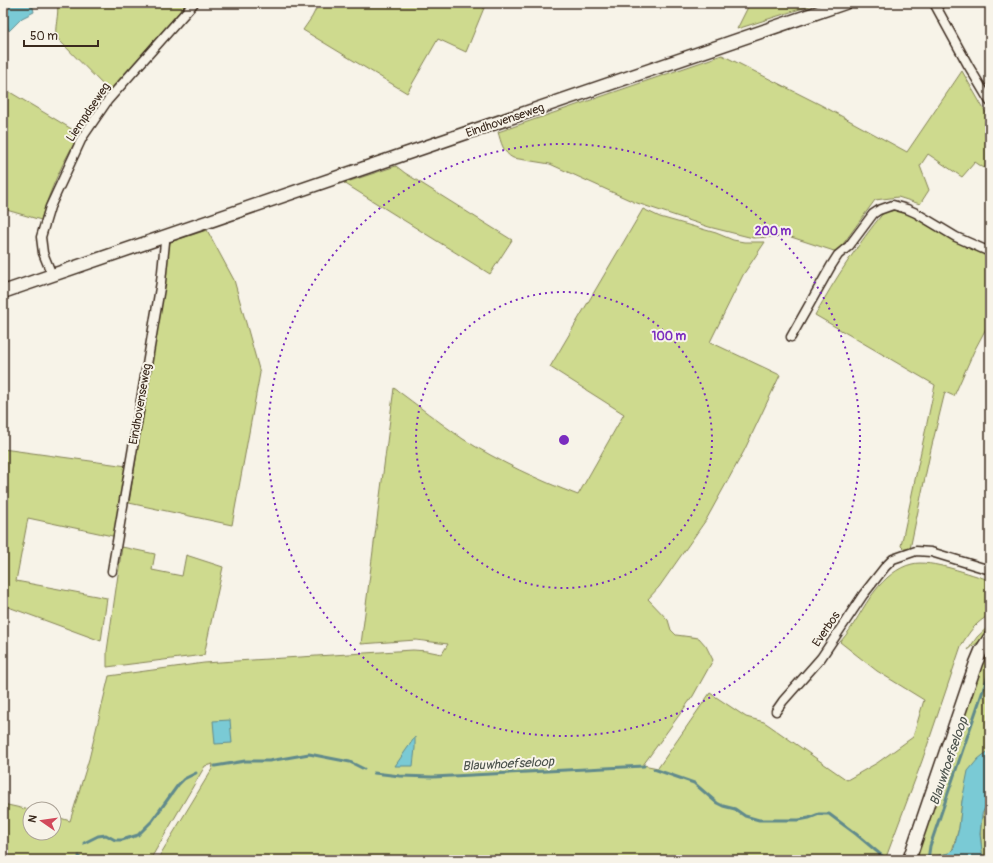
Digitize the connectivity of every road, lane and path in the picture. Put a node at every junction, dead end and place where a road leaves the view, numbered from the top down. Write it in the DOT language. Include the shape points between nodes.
graph roads {
  1 [pos="194,3"];
  2 [pos="845,3"];
  3 [pos="934,3"];
  4 [pos="990,102"];
  5 [pos="164,237"];
  6 [pos="990,252"];
  7 [pos="50,270"];
  8 [pos="3,292"];
  9 [pos="791,337"];
  10 [pos="990,570"];
  11 [pos="112,571"];
  12 [pos="988,641"];
  13 [pos="776,711"];
  14 [pos="910,860"];
  1 -- 7 [label="street, Liempdseweg" via="108,100 82,138 45,222 44,232"];
  2 -- 5 [label="main road, Eindhovenseweg"];
  3 -- 4 [label="street"];
  5 -- 7 [label="main road, Eindhovenseweg"];
  5 -- 11 [label="street, Eindhovenseweg" via="161,282"];
  6 -- 9 [label="street" via="956,237 907,209 893,205 885,207 872,214 838,255"];
  7 -- 8 [label="main road, Eindhovenseweg"];
  10 -- 13 [label="street, Everbos" via="931,552 916,551 893,559 863,596 821,658"];
  12 -- 14 [label="main road" via="976,663"];
}
